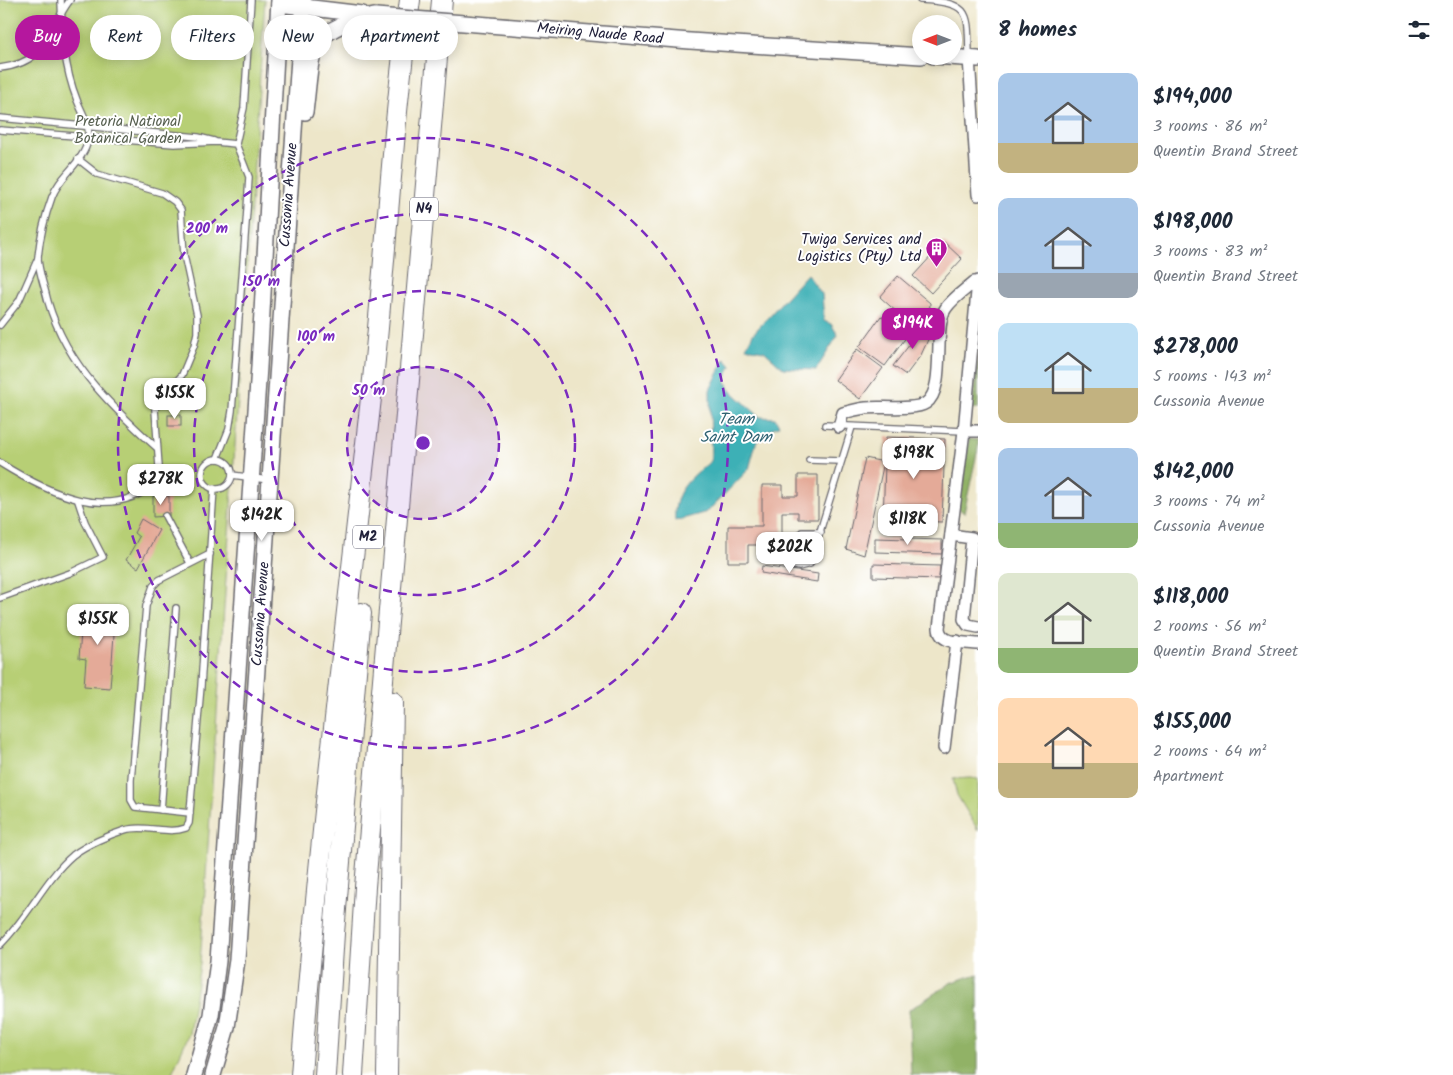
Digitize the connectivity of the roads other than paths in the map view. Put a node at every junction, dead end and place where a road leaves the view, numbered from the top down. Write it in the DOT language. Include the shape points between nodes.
graph roads {
  1 [pos="61,0"];
  2 [pos="70,0"];
  3 [pos="252,0"];
  4 [pos="332,0"];
  5 [pos="410,0"];
  6 [pos="415,0"];
  7 [pos="442,0"];
  8 [pos="920,0"];
  9 [pos="928,0"];
  10 [pos="279,2"];
  11 [pos="303,3"];
  12 [pos="61,14"];
  13 [pos="369,15"];
  14 [pos="372,15"];
  15 [pos="458,23"];
  16 [pos="342,24"];
  17 [pos="912,55"];
  18 [pos="974,58"];
  19 [pos="0,68"];
  20 [pos="0,118"];
  21 [pos="88,126"];
  22 [pos="0,130"];
  23 [pos="88,138"];
  24 [pos="216,142"];
  25 [pos="236,144"];
  26 [pos="78,159"];
  27 [pos="291,162"];
  28 [pos="978,195"];
  29 [pos="38,258"];
  30 [pos="976,281"];
  31 [pos="0,325"];
  32 [pos="405,418"];
  33 [pos="824,425"];
  34 [pos="839,427"];
  35 [pos="852,427"];
  36 [pos="964,431"];
  37 [pos="978,431"];
  38 [pos="157,448"];
  39 [pos="217,459"];
  40 [pos="809,460"];
  41 [pos="840,461"];
  42 [pos="0,463"];
  43 [pos="232,475"];
  44 [pos="251,478"];
  45 [pos="160,480"];
  46 [pos="269,480"];
  47 [pos="214,488"];
  48 [pos="161,496"];
  49 [pos="78,501"];
  50 [pos="165,516"];
  51 [pos="802,532"];
  52 [pos="821,532"];
  53 [pos="951,535"];
  54 [pos="975,539"];
  55 [pos="210,554"];
  56 [pos="190,563"];
  57 [pos="787,564"];
  58 [pos="0,598"];
  59 [pos="176,608"];
  60 [pos="978,627"];
  61 [pos="957,642"];
  62 [pos="978,644"];
  63 [pos="944,748"];
  64 [pos="161,810"];
  65 [pos="190,813"];
  66 [pos="0,944"];
  67 [pos="309,970"];
  68 [pos="194,1075"];
  69 [pos="213,1075"];
  70 [pos="293,1075"];
  71 [pos="301,1075"];
  72 [pos="325,1075"];
  73 [pos="353,1075"];
  74 [pos="387,1075"];
  1 -- 12 [label="lane"];
  2 -- 12 [label="lane"];
  3 -- 25 [label="lane" via="244,108"];
  4 -- 14 [label="main road"];
  5 -- 67 [label="highway" via="373,386"];
  6 -- 72 [label="highway, M2" via="334,934"];
  7 -- 32 [label="highway, N4"];
  8 -- 9 [label="lane"];
  9 -- 18 [label="lane" via="953,4 962,9"];
  10 -- 11 [label="main road, Meiring Naude Road"];
  10 -- 44 [label="main road, Cussonia Avenue"];
  11 -- 13 [label="main road, Meiring Naude Road"];
  11 -- 27 [label="main road, Cussonia Avenue"];
  12 -- 19 [label="lane" via="48,40 36,54 20,64"];
  12 -- 21 [label="lane" via="66,68"];
  15 -- 17 [label="main road, Meiring Naude Road, bridge"];
  16 -- 27 [label="main road" via="316,46 310,67 301,140"];
  18 -- 28 [label="street"];
  20 -- 21 [label="lane"];
  21 -- 23 [label="lane"];
  21 -- 24 [label="lane" via="198,137"];
  22 -- 23 [label="lane"];
  23 -- 24 [label="lane" via="174,144"];
  23 -- 26 [label="lane"];
  24 -- 25 [label="lane"];
  25 -- 39 [label="lane" via="249,177 248,210 232,411"];
  26 -- 29 [label="lane" via="52,196"];
  26 -- 38 [label="lane" via="97,174 162,194 181,210 186,263 198,325 196,342 185,369 155,409"];
  27 -- 46 [label="main road, Cussonia Avenue"];
  29 -- 31 [label="lane" via="19,301"];
  29 -- 38 [label="lane" via="52,316 71,354 109,403"];
  30 -- 34 [label="street" via="945,309 939,339 938,379 926,403 843,413"];
  30 -- 36 [label="street"];
  32 -- 73 [label="highway, M2" via="366,877"];
  32 -- 74 [label="highway" via="393,693"];
  33 -- 34 [label="lane"];
  34 -- 35 [label="lane"];
  35 -- 36 [label="lane"];
  35 -- 41 [label="lane"];
  36 -- 37 [label="street"];
  36 -- 53 [label="street"];
  38 -- 45 [label="lane"];
  39 -- 43 [label="lane" via="228,464"];
  39 -- 47 [label="lane" via="207,463 203,472 205,482"];
  40 -- 41 [label="lane"];
  41 -- 52 [label="lane"];
  42 -- 49 [label="lane"];
  43 -- 44 [label="lane"];
  43 -- 47 [label="lane" via="226,486"];
  44 -- 46 [label="lane"];
  44 -- 68 [label="main road, Cussonia Avenue" via="215,989"];
  45 -- 48 [label="lane"];
  45 -- 49 [label="lane" via="132,497"];
  46 -- 69 [label="main road, Cussonia Avenue" via="238,960 227,1027"];
  47 -- 55 [label="lane"];
  49 -- 58 [label="lane" via="103,557 70,573"];
  50 -- 56 [label="lane"];
  51 -- 52 [label="lane"];
  52 -- 57 [label="lane" via="810,564 799,567"];
  53 -- 54 [label="street"];
  53 -- 61 [label="street" via="939,624 942,638"];
  54 -- 60 [label="street" via="964,619 968,625"];
  55 -- 56 [label="lane"];
  55 -- 65 [label="lane"];
  56 -- 64 [label="lane" via="159,580 153,586 146,606 130,794 135,806"];
  59 -- 64 [label="lane"];
  61 -- 62 [label="street"];
  61 -- 63 [label="street"];
  64 -- 65 [label="lane"];
  65 -- 66 [label="lane" via="189,823 184,829 135,828 79,851 60,869"];
  67 -- 70 [label="highway" via="300,1012"];
  67 -- 71 [label="highway"];
}
